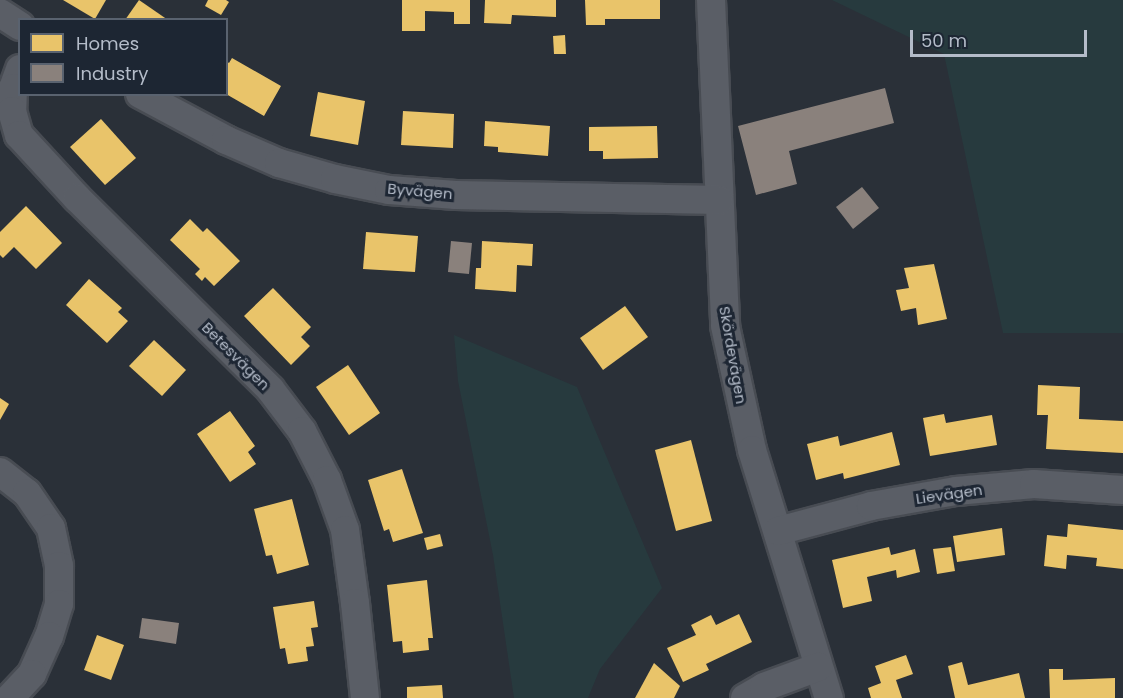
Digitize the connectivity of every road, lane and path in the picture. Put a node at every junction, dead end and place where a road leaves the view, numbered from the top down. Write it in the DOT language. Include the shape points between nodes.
graph roads {
  1 [pos="711,0"];
  2 [pos="0,13"];
  3 [pos="18,25"];
  4 [pos="18,74"];
  5 [pos="144,96"];
  6 [pos="719,200"];
  7 [pos="0,472"];
  8 [pos="1123,490"];
  9 [pos="778,531"];
  10 [pos="818,667"];
  11 [pos="10,698"];
  12 [pos="365,698"];
  13 [pos="745,698"];
  14 [pos="829,698"];
  1 -- 6 [label="street, Skördevägen"];
  2 -- 3 [label="street"];
  4 -- 12 [label="street, Betesvägen" via="12,88 12,111 19,135 77,198 270,389 302,431 327,480 345,530"];
  5 -- 6 [label="street, Byvägen" via="279,163 389,190"];
  6 -- 9 [label="street, Skördevägen" via="725,326 752,450"];
  7 -- 11 [label="street" via="27,493 51,528 59,566 59,604 49,636 32,674"];
  8 -- 9 [label="street, Lievägen" via="1034,484 957,491 871,506"];
  9 -- 10 [label="street, Skördevägen"];
  10 -- 13 [label="street"];
  10 -- 14 [label="street, Skördevägen"];
}
